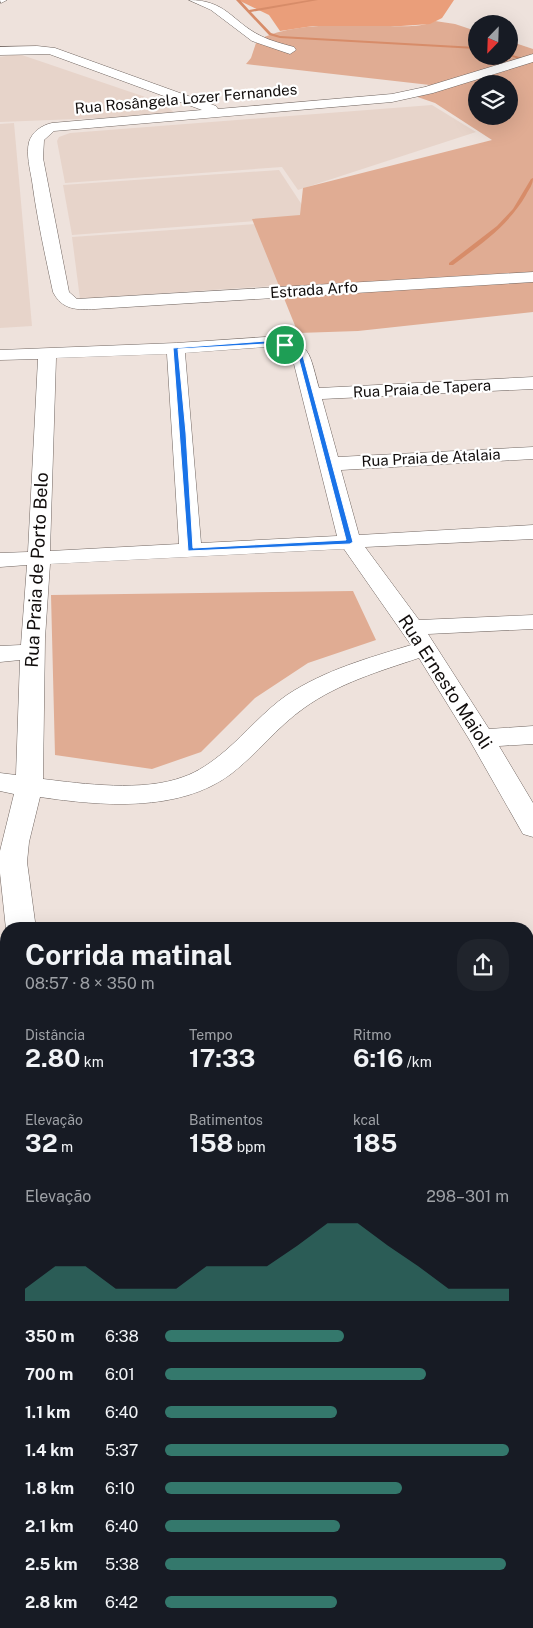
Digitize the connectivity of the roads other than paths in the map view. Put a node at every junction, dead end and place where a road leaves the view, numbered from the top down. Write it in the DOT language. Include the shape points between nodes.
graph roads {
  1 [pos="195,0"];
  2 [pos="290,50"];
  3 [pos="0,52"];
  4 [pos="533,58"];
  5 [pos="220,112"];
  6 [pos="533,277"];
  7 [pos="95,304"];
  8 [pos="176,348"];
  9 [pos="47,353"];
  10 [pos="0,355"];
  11 [pos="533,383"];
  12 [pos="311,394"];
  13 [pos="533,453"];
  14 [pos="330,464"];
  15 [pos="533,532"];
  16 [pos="350,542"];
  17 [pos="190,550"];
  18 [pos="38,558"];
  19 [pos="0,560"];
  20 [pos="533,622"];
  21 [pos="418,638"];
  22 [pos="32,651"];
  23 [pos="0,654"];
  24 [pos="533,734"];
  25 [pos="482,738"];
  26 [pos="0,782"];
  27 [pos="29,787"];
  28 [pos="533,827"];
  29 [pos="6,864"];
  30 [pos="19,922"];
  1 -- 2 [label="street" via="215,8 256,38"];
  3 -- 5 [label="street" via="51,52"];
  4 -- 5 [label="street, Rua Rosângela Lozer Fernandes" via="392,98"];
  5 -- 7 [label="street, Rua Rosângela Lozer Fernandes" via="52,127 39,136 35,150 41,195 61,292 69,303"];
  6 -- 7 [label="street, Estrada Arfo"];
  8 -- 9 [label="street"];
  8 -- 12 [label="street" via="266,342 285,345 297,350"];
  8 -- 17 [label="street"];
  9 -- 10 [label="street"];
  9 -- 18 [label="street, Rua Praia de Porto Belo"];
  11 -- 12 [label="street, Rua Praia de Tapera"];
  12 -- 14 [label="street"];
  13 -- 14 [label="street, Rua Praia de Atalaia"];
  14 -- 16 [label="street"];
  15 -- 16 [label="street"];
  16 -- 17 [label="street"];
  16 -- 21 [label="street, Rua Ernesto Maioli"];
  17 -- 18 [label="street"];
  18 -- 19 [label="street"];
  18 -- 22 [label="street, Rua Praia de Porto Belo"];
  20 -- 21 [label="street"];
  21 -- 25 [label="street, Rua Ernesto Maioli"];
  21 -- 27 [label="street" via="308,693 225,764 192,784 168,791 138,794"];
  22 -- 23 [label="street"];
  22 -- 27 [label="street, Rua Praia de Porto Belo"];
  24 -- 25 [label="street"];
  25 -- 28 [label="street, Rua Ernesto Maioli"];
  26 -- 27 [label="street"];
  27 -- 29 [label="street, Rua Praia de Porto Belo"];
  29 -- 30 [label="street, Rua Praia de Porto Belo"];
}
